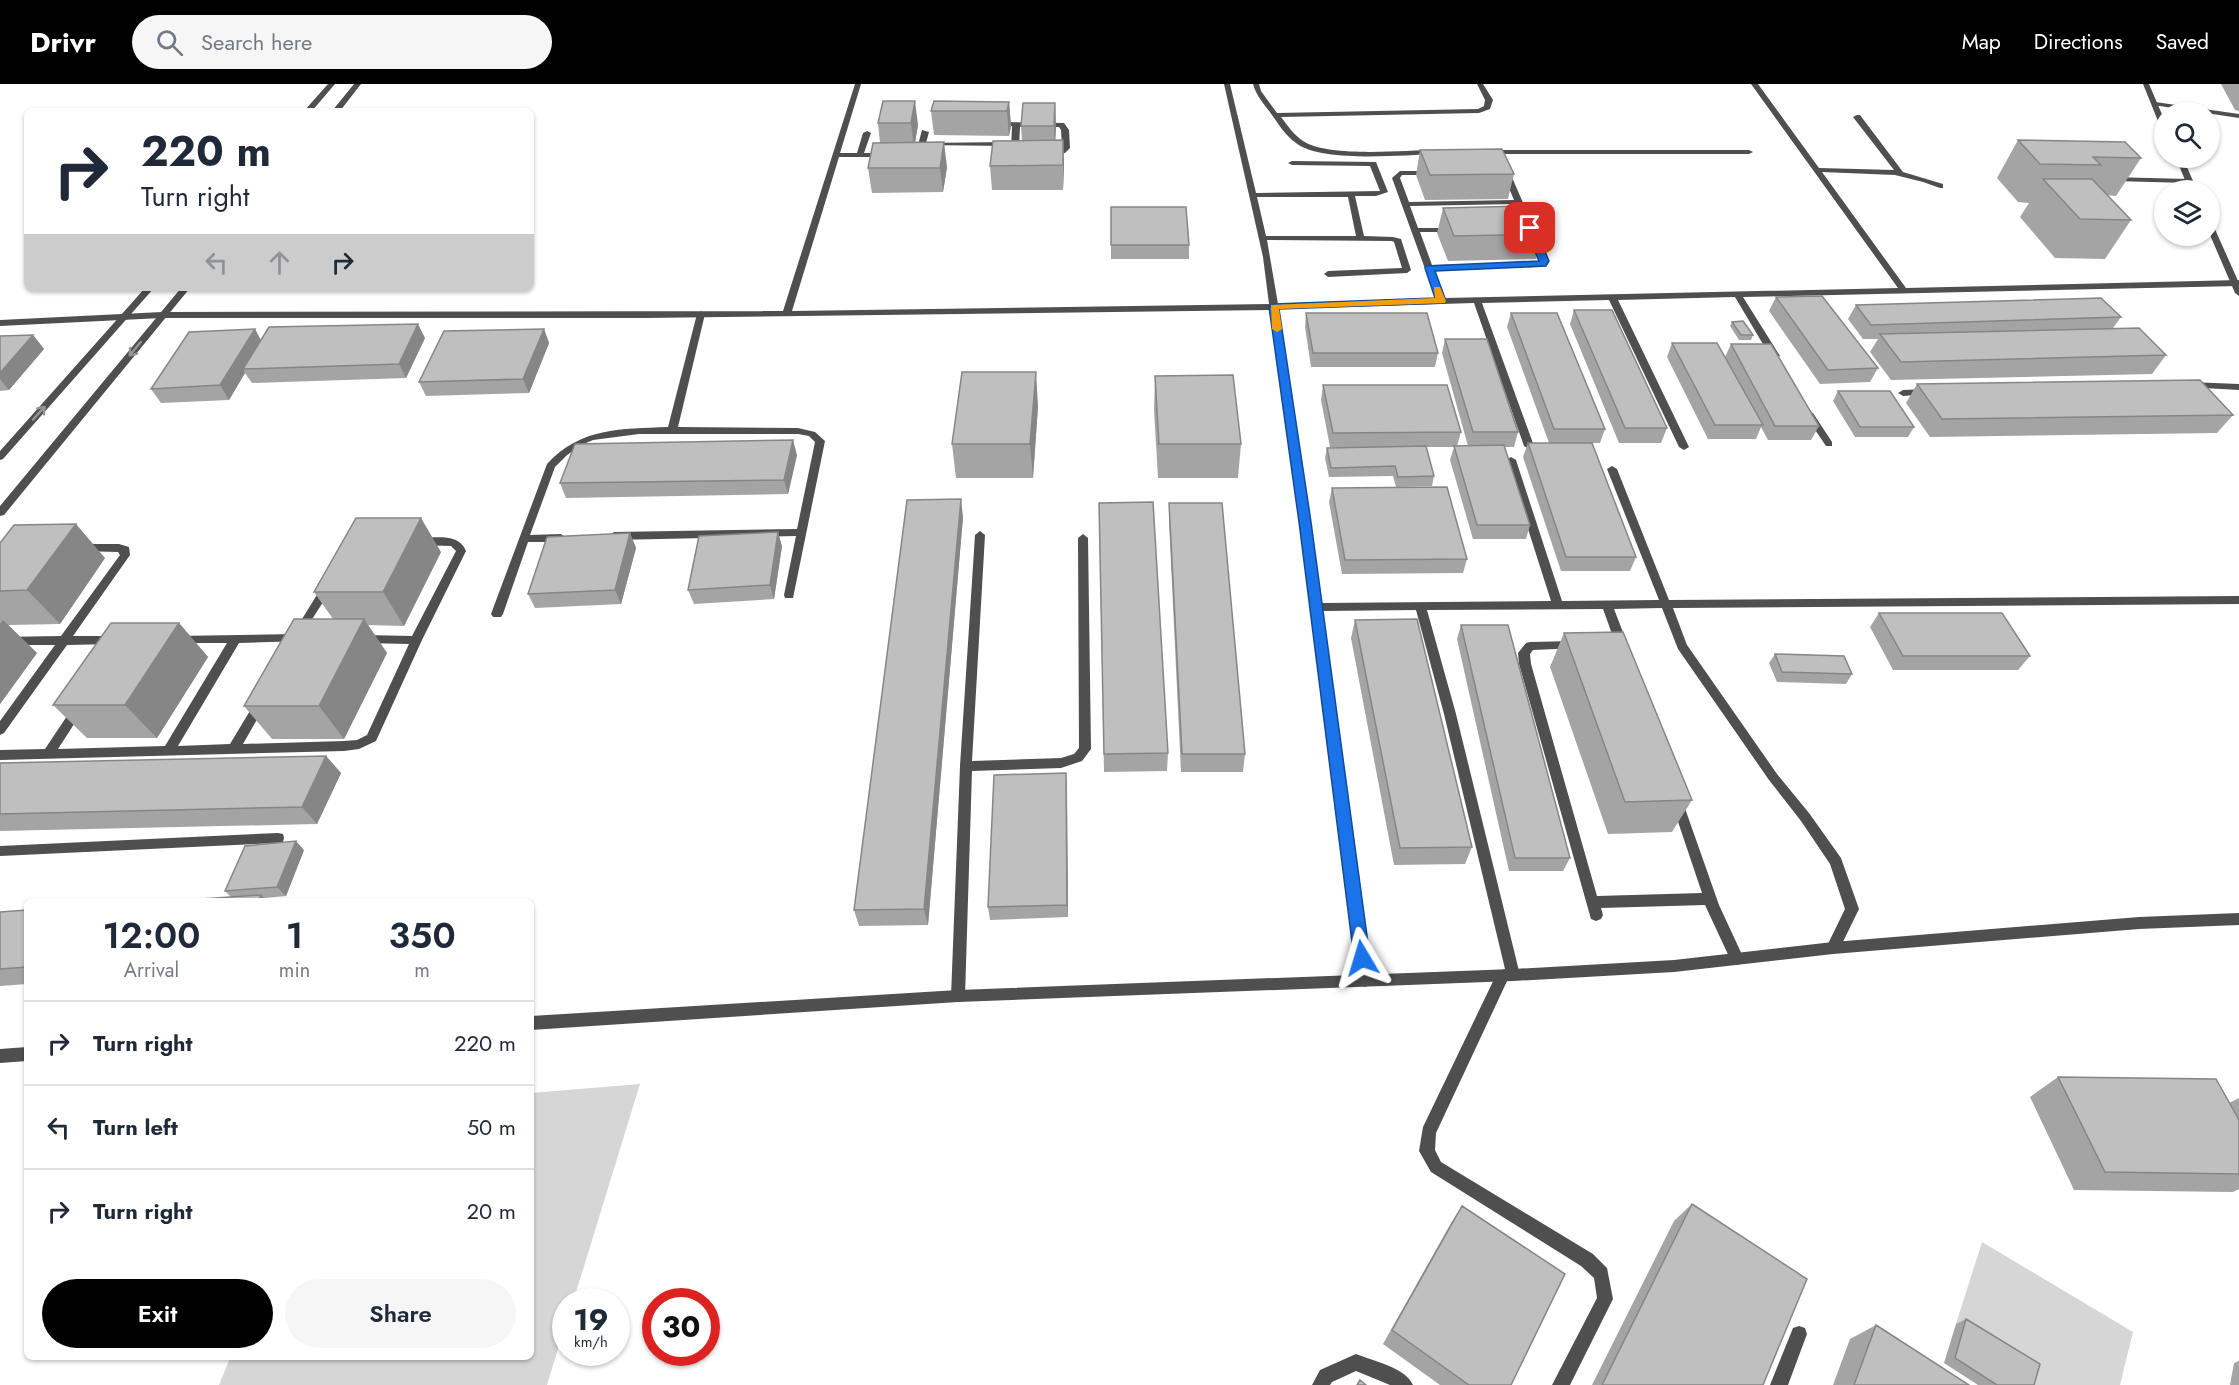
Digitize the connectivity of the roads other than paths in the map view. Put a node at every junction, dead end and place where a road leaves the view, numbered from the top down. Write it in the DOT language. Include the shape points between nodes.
graph roads {
  1 [pos="332,84"];
  2 [pos="358,84"];
  3 [pos="858,84"];
  4 [pos="1227,84"];
  5 [pos="1256,84"];
  6 [pos="1480,84"];
  7 [pos="1754,84"];
  8 [pos="2146,84"];
  9 [pos="2154,102"];
  10 [pos="311,108"];
  11 [pos="338,108"];
  12 [pos="2220,113"];
  13 [pos="1277,115"];
  14 [pos="2239,116"];
  15 [pos="1857,117"];
  16 [pos="981,123"];
  17 [pos="1016,124"];
  18 [pos="925,132"];
  19 [pos="867,133"];
  20 [pos="1015,144"];
  21 [pos="1442,152"];
  22 [pos="1478,152"];
  23 [pos="1749,153"];
  24 [pos="895,154"];
  25 [pos="836,155"];
  26 [pos="860,155"];
  27 [pos="1292,163"];
  28 [pos="1817,170"];
  29 [pos="1496,171"];
  30 [pos="1443,172"];
  31 [pos="1899,172"];
  32 [pos="2154,180"];
  33 [pos="1940,186"];
  34 [pos="2121,191"];
  35 [pos="1351,194"];
  36 [pos="1253,195"];
  37 [pos="1519,202"];
  38 [pos="1406,204"];
  39 [pos="1519,228"];
  40 [pos="1530,228"];
  41 [pos="1461,229"];
  42 [pos="1415,230"];
  43 [pos="1263,238"];
  44 [pos="1360,238"];
  45 [pos="2219,246"];
  46 [pos="1429,268"];
  47 [pos="1328,274"];
  48 [pos="2237,283"];
  49 [pos="147,291"];
  50 [pos="183,291"];
  51 [pos="1904,291"];
  52 [pos="2239,293"];
  53 [pos="1737,294"];
  54 [pos="1612,297"];
  55 [pos="1477,300"];
  56 [pos="1441,301"];
  57 [pos="1274,307"];
  58 [pos="787,313"];
  59 [pos="701,314"];
  60 [pos="162,315"];
  61 [pos="124,317"];
  62 [pos="0,323"];
  63 [pos="1779,363"];
  64 [pos="2179,386"];
  65 [pos="2239,387"];
  66 [pos="1938,392"];
  67 [pos="1904,393"];
  68 [pos="1804,404"];
  69 [pos="672,430"];
  70 [pos="1828,444"];
  71 [pos="1529,446"];
  72 [pos="1684,447"];
  73 [pos="0,457"];
  74 [pos="1511,460"];
  75 [pos="1612,469"];
  76 [pos="0,513"];
  77 [pos="802,532"];
  78 [pos="980,536"];
  79 [pos="605,537"];
  80 [pos="571,538"];
  81 [pos="1083,538"];
  82 [pos="524,539"];
  83 [pos="411,542"];
  84 [pos="73,548"];
  85 [pos="330,581"];
  86 [pos="789,595"];
  87 [pos="2239,600"];
  88 [pos="1607,605"];
  89 [pos="1666,605"];
  90 [pos="1420,606"];
  91 [pos="1558,606"];
  92 [pos="1316,607"];
  93 [pos="497,614"];
  94 [pos="168,639"];
  95 [pos="235,639"];
  96 [pos="357,639"];
  97 [pos="62,640"];
  98 [pos="416,640"];
  99 [pos="0,641"];
  100 [pos="1588,645"];
  101 [pos="1620,648"];
  102 [pos="116,649"];
  103 [pos="268,689"];
  104 [pos="85,697"];
  105 [pos="0,730"];
  106 [pos="233,750"];
  107 [pos="168,752"];
  108 [pos="48,754"];
  109 [pos="0,755"];
  110 [pos="966,766"];
  111 [pos="1673,791"];
  112 [pos="278,838"];
  113 [pos="0,851"];
  114 [pos="1710,899"];
  115 [pos="2239,919"];
  116 [pos="1833,948"];
  117 [pos="1737,959"];
  118 [pos="1508,975"];
  119 [pos="1365,981"];
  120 [pos="958,996"];
  121 [pos="534,1023"];
  122 [pos="24,1054"];
  123 [pos="0,1056"];
  124 [pos="1798,1334"];
  125 [pos="1321,1385"];
  126 [pos="1404,1385"];
  127 [pos="1561,1385"];
  128 [pos="1779,1385"];
  1 -- 10 [label="street"];
  2 -- 11 [label="street"];
  3 -- 25 [label="street"];
  4 -- 36 [label="street"];
  5 -- 13 [label="street"];
  6 -- 13 [label="street" via="1488,100 1487,107 1479,111"];
  7 -- 28 [label="street"];
  8 -- 9 [label="street"];
  12 -- 14 [label="street"];
  13 -- 21 [label="street" via="1299,142 1321,151"];
  15 -- 31 [label="street"];
  16 -- 17 [label="street"];
  17 -- 20 [label="street"];
  17 -- 20 [label="street" via="1061,125 1066,148 1022,153 1015,149"];
  18 -- 20 [label="street" via="919,146"];
  19 -- 26 [label="street"];
  22 -- 23 [label="street"];
  24 -- 26 [label="street"];
  25 -- 26 [label="street"];
  25 -- 58 [label="street"];
  27 -- 35 [label="street" via="1375,166 1384,192"];
  28 -- 31 [label="street"];
  28 -- 51 [label="street"];
  29 -- 37 [label="street" via="1507,175"];
  30 -- 38 [label="street" via="1397,175"];
  31 -- 33 [label="street" via="1920,176"];
  32 -- 34 [label="street" via="2109,179"];
  35 -- 36 [label="street"];
  35 -- 44 [label="street"];
  36 -- 43 [label="street"];
  37 -- 38 [label="street"];
  37 -- 40 [label="street"];
  38 -- 42 [label="street"];
  39 -- 40 [label="street"];
  40 -- 46 [label="street" via="1544,261 1539,265"];
  41 -- 42 [label="street"];
  42 -- 46 [label="street"];
  43 -- 44 [label="street"];
  43 -- 57 [label="street"];
  44 -- 47 [label="street" via="1398,241 1407,270"];
  45 -- 48 [label="street"];
  46 -- 56 [label="street"];
  48 -- 51 [label="street"];
  48 -- 52 [label="street"];
  49 -- 61 [label="street"];
  50 -- 60 [label="street"];
  51 -- 53 [label="street"];
  53 -- 54 [label="street"];
  53 -- 63 [label="street"];
  54 -- 55 [label="street"];
  54 -- 72 [label="street"];
  55 -- 56 [label="street"];
  55 -- 71 [label="street"];
  56 -- 57 [label="street"];
  57 -- 58 [label="street"];
  57 -- 92 [label="street"];
  58 -- 59 [label="street"];
  59 -- 60 [label="street"];
  59 -- 69 [label="street"];
  60 -- 61 [label="street"];
  60 -- 76 [label="street, one-way"];
  61 -- 62 [label="street"];
  73 -- 61 [label="street, one-way"];
  64 -- 65 [label="street"];
  66 -- 67 [label="street"];
  68 -- 70 [label="street"];
  69 -- 77 [label="street" via="812,434 820,441"];
  69 -- 82 [label="street" via="598,434 570,447 550,466"];
  74 -- 91 [label="street"];
  75 -- 89 [label="street"];
  77 -- 79 [label="street"];
  77 -- 86 [label="street"];
  78 -- 110 [label="street"];
  80 -- 82 [label="street"];
  81 -- 110 [label="street" via="1085,749 1078,758 1061,763"];
  82 -- 93 [label="street"];
  83 -- 98 [label="street" via="453,542 460,551"];
  84 -- 97 [label="street" via="119,548 125,550 125,555"];
  85 -- 95 [label="street" via="299,642"];
  87 -- 89 [label="street"];
  88 -- 89 [label="street"];
  88 -- 91 [label="street"];
  88 -- 101 [label="street"];
  89 -- 116 [label="street" via="1682,646 1836,862 1852,909"];
  90 -- 91 [label="street"];
  90 -- 92 [label="street"];
  90 -- 118 [label="street" via="1450,714"];
  92 -- 119 [label="street"];
  94 -- 95 [label="street"];
  95 -- 107 [label="street"];
  96 -- 98 [label="street"];
  97 -- 99 [label="street"];
  97 -- 102 [label="street" via="122,640"];
  97 -- 105 [label="street"];
  98 -- 106 [label="street" via="372,738 344,746"];
  100 -- 114 [label="street" via="1530,646 1524,653 1594,908"];
  103 -- 106 [label="street"];
  104 -- 108 [label="street"];
  106 -- 107 [label="street"];
  107 -- 108 [label="street"];
  108 -- 109 [label="street"];
  110 -- 120 [label="street"];
  111 -- 114 [label="street"];
  112 -- 113 [label="street"];
  114 -- 117 [label="street"];
  115 -- 116 [label="street" via="2139,923"];
  116 -- 117 [label="street"];
  117 -- 118 [label="street"];
  118 -- 119 [label="street"];
  118 -- 127 [label="street" via="1428,1132 1427,1150 1436,1167 1587,1260 1601,1274 1605,1299"];
  119 -- 120 [label="street"];
  120 -- 121 [label="street"];
  122 -- 123 [label="street"];
  124 -- 128 [label="street"];
  125 -- 126 [label="street" via="1326,1376 1356,1362"];
}
